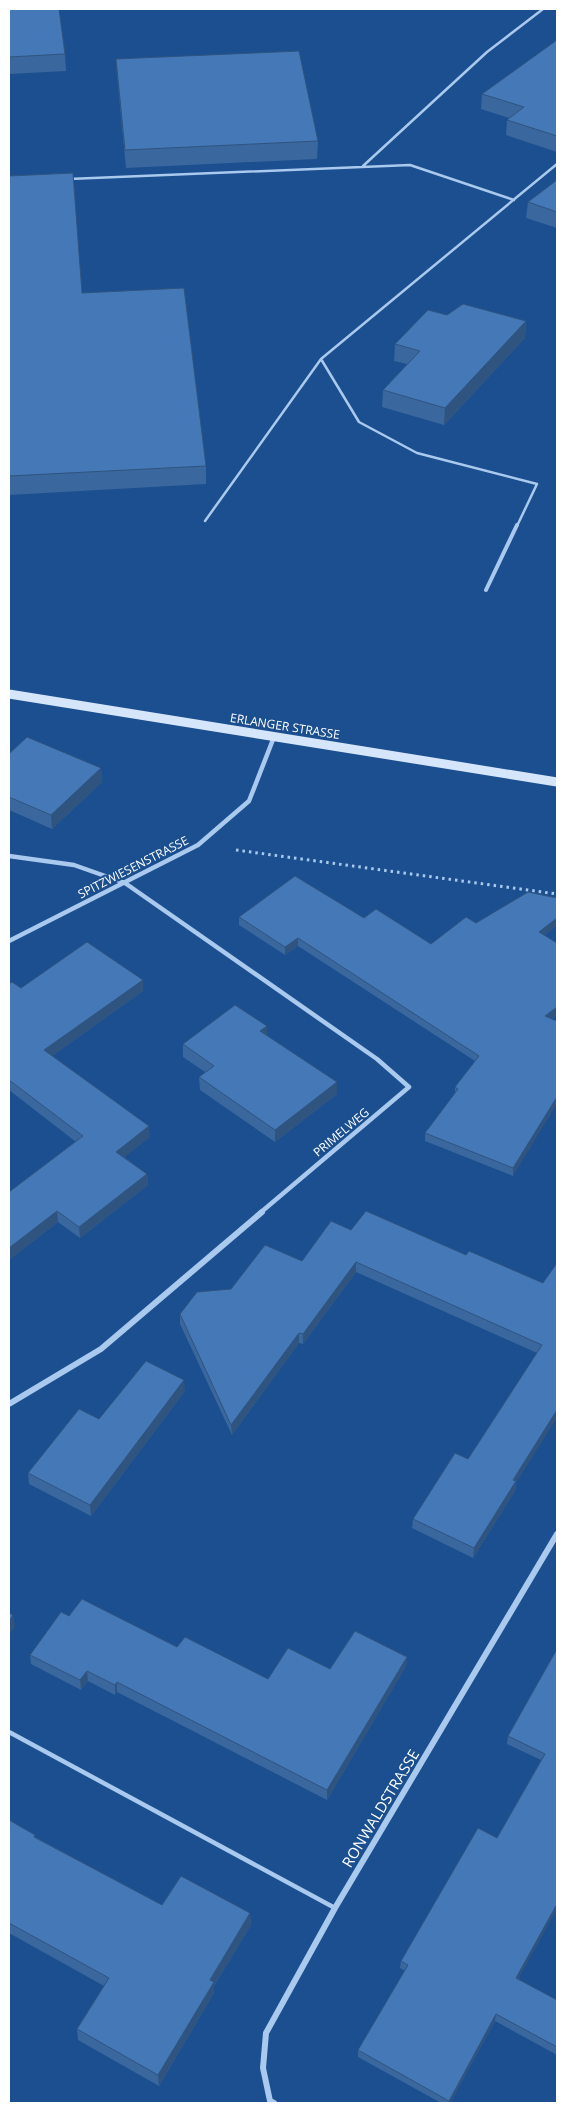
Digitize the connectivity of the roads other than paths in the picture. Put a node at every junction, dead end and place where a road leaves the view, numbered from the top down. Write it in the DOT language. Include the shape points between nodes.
graph roads {
  1 [pos="543,9"];
  2 [pos="557,164"];
  3 [pos="363,166"];
  4 [pos="68,179"];
  5 [pos="514,200"];
  6 [pos="321,359"];
  7 [pos="206,521"];
  8 [pos="486,590"];
  9 [pos="9,694"];
  10 [pos="274,737"];
  11 [pos="557,782"];
  12 [pos="9,856"];
  13 [pos="125,882"];
  14 [pos="9,941"];
  15 [pos="9,1404"];
  16 [pos="557,1534"];
  17 [pos="9,1732"];
  18 [pos="335,1908"];
  19 [pos="271,2102"];
  1 -- 3 [label="lane" via="488,52"];
  2 -- 5 [label="lane"];
  3 -- 4 [label="lane"];
  3 -- 5 [label="lane" via="410,165"];
  5 -- 6 [label="lane"];
  6 -- 7 [label="lane"];
  6 -- 8 [label="lane" via="359,422 417,453 537,484"];
  9 -- 10 [label="main road, ERLANGER STRASSE"];
  10 -- 11 [label="main road, ERLANGER STRASSE"];
  10 -- 13 [label="street, SPITZWIESENSTRASSE" via="249,802 198,845"];
  12 -- 13 [label="street" via="74,865"];
  13 -- 14 [label="street, SPITZWIESENSTRASSE"];
  13 -- 15 [label="street, PRIMELWEG" via="377,1059 409,1087 101,1349"];
  16 -- 18 [label="street, RONWALDSTRASSE"];
  17 -- 18 [label="lane"];
  18 -- 19 [label="street, RONWALDSTRASSE" via="266,2033 263,2068"];
}
